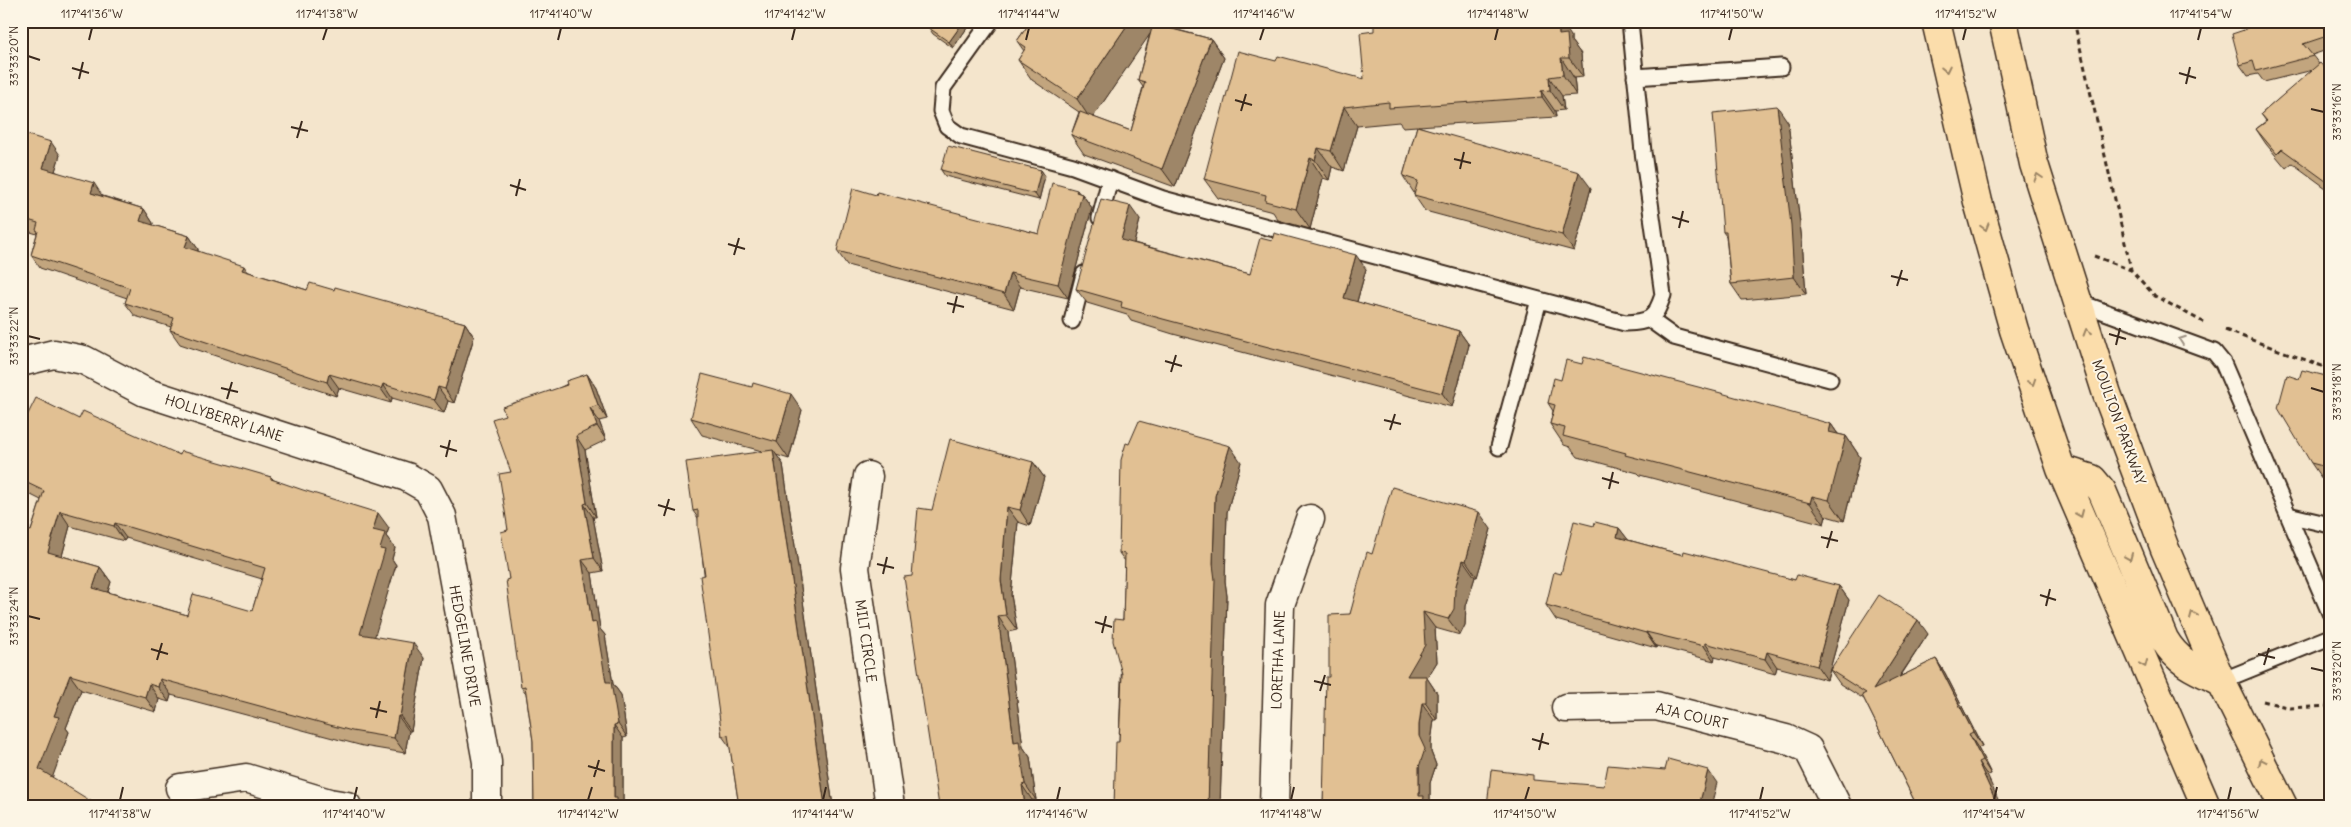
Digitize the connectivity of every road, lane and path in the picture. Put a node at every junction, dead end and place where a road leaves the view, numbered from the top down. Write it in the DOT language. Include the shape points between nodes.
graph roads {
  1 [pos="991,21"];
  2 [pos="1630,21"];
  3 [pos="1936,21"];
  4 [pos="2003,21"];
  5 [pos="2074,21"];
  6 [pos="1781,67"];
  7 [pos="1635,77"];
  8 [pos="1110,179"];
  9 [pos="1095,236"];
  10 [pos="2060,244"];
  11 [pos="1087,264"];
  12 [pos="2132,270"];
  13 [pos="1539,300"];
  14 [pos="2078,302"];
  15 [pos="1649,319"];
  16 [pos="1072,321"];
  17 [pos="2212,325"];
  18 [pos="2220,328"];
  19 [pos="21,362"];
  20 [pos="2330,369"];
  21 [pos="1830,379"];
  22 [pos="1499,447"];
  23 [pos="2061,470"];
  24 [pos="868,476"];
  25 [pos="428,489"];
  26 [pos="2288,514"];
  27 [pos="1310,519"];
  28 [pos="2330,525"];
  29 [pos="2330,613"];
  30 [pos="2330,637"];
  31 [pos="2224,686"];
  32 [pos="2330,706"];
  33 [pos="1566,708"];
  34 [pos="180,788"];
  35 [pos="346,806"];
  36 [pos="487,806"];
  37 [pos="890,806"];
  38 [pos="1274,806"];
  39 [pos="1837,806"];
  40 [pos="2206,806"];
  41 [pos="2283,806"];
  1 -- 8 [label="lane" via="943,88 941,111 947,126 961,136"];
  2 -- 7 [label="lane"];
  3 -- 23 [label="main road, one-way" via="1991,248 2014,330"];
  10 -- 4 [label="main road, MOULTON PARKWAY, one-way" via="2034,164"];
  5 -- 12 [label="path"];
  6 -- 7 [label="lane"];
  7 -- 15 [label="lane" via="1663,295 1657,313"];
  8 -- 9 [label="lane"];
  8 -- 13 [label="lane" via="1163,199"];
  10 -- 12 [label="path"];
  10 -- 14 [label="main road, MOULTON PARKWAY"];
  11 -- 16 [label="lane"];
  12 -- 17 [label="path" via="2155,296"];
  13 -- 15 [label="lane" via="1625,323"];
  13 -- 22 [label="lane"];
  26 -- 14 [label="lane, one-way" via="2223,363 2214,352"];
  31 -- 14 [label="main road, MOULTON PARKWAY, one-way" via="2165,549 2107,394"];
  15 -- 21 [label="lane" via="1674,337"];
  18 -- 20 [label="path"];
  19 -- 25 [label="street, HOLLYBERRY LANE" via="54,354 84,360 145,392 407,477"];
  23 -- 31 [label="main road, one-way" via="2092,479 2102,492 2172,653"];
  23 -- 40 [label="main road, one-way"];
  24 -- 37 [label="street, MILT CIRCLE" via="855,568"];
  25 -- 36 [label="street, HEDGELINE DRIVE" via="442,516 487,762"];
  26 -- 28 [label="lane"];
  26 -- 29 [label="lane"];
  27 -- 38 [label="street, LORETHA LANE" via="1280,605"];
  30 -- 31 [label="lane"];
  31 -- 32 [label="path" via="2290,708"];
  41 -- 31 [label="main road, MOULTON PARKWAY, one-way"];
  33 -- 39 [label="street, AJA COURT" via="1656,706 1786,739 1808,749"];
  34 -- 35 [label="street" via="246,778"];
}
